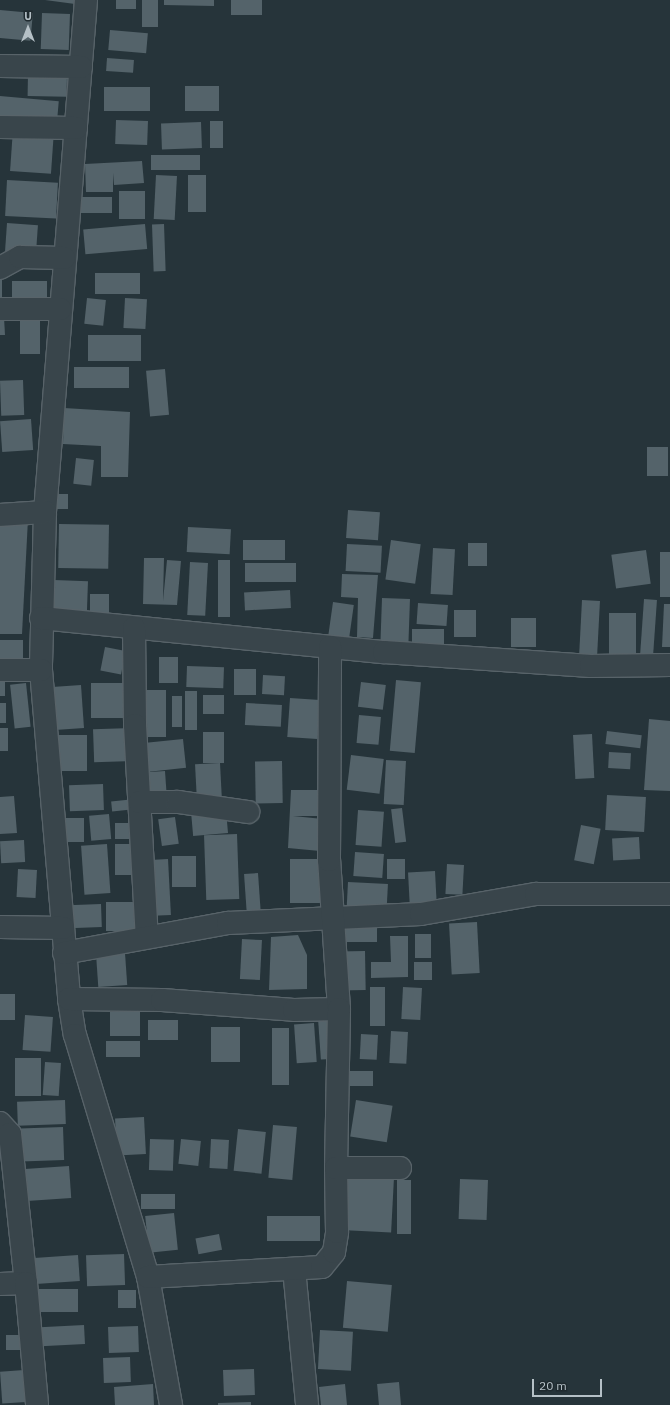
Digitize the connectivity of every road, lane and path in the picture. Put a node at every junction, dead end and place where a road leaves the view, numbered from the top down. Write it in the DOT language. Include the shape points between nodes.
graph roads {
  1 [pos="86,0"];
  2 [pos="0,66"];
  3 [pos="81,67"];
  4 [pos="0,127"];
  5 [pos="76,128"];
  6 [pos="64,258"];
  7 [pos="0,268"];
  8 [pos="0,309"];
  9 [pos="60,309"];
  10 [pos="45,512"];
  11 [pos="0,515"];
  12 [pos="41,618"];
  13 [pos="134,628"];
  14 [pos="330,646"];
  15 [pos="670,665"];
  16 [pos="0,670"];
  17 [pos="41,670"];
  18 [pos="140,802"];
  19 [pos="248,812"];
  20 [pos="670,894"];
  21 [pos="331,915"];
  22 [pos="0,928"];
  23 [pos="63,928"];
  24 [pos="147,937"];
  25 [pos="64,953"];
  26 [pos="69,999"];
  27 [pos="339,1009"];
  28 [pos="0,1123"];
  29 [pos="336,1168"];
  30 [pos="400,1168"];
  31 [pos="294,1269"];
  32 [pos="148,1277"];
  33 [pos="26,1283"];
  34 [pos="0,1284"];
  35 [pos="37,1405"];
  36 [pos="171,1405"];
  37 [pos="307,1405"];
  1 -- 3 [label="street"];
  2 -- 3 [label="street"];
  3 -- 5 [label="street"];
  4 -- 5 [label="street"];
  5 -- 6 [label="street"];
  6 -- 7 [label="street" via="20,257"];
  6 -- 9 [label="street"];
  8 -- 9 [label="street"];
  9 -- 10 [label="street"];
  10 -- 11 [label="street"];
  10 -- 12 [label="street"];
  12 -- 13 [label="street"];
  12 -- 17 [label="street"];
  13 -- 14 [label="street"];
  13 -- 18 [label="street"];
  14 -- 15 [label="street" via="591,666"];
  14 -- 21 [label="street" via="327,748"];
  16 -- 17 [label="street"];
  17 -- 23 [label="street"];
  18 -- 19 [label="street" via="178,802"];
  18 -- 24 [label="street"];
  20 -- 21 [label="street" via="536,894 421,914 368,918"];
  21 -- 24 [label="street" via="228,923"];
  21 -- 27 [label="street"];
  22 -- 23 [label="street"];
  23 -- 25 [label="street"];
  24 -- 25 [label="street"];
  25 -- 26 [label="street"];
  26 -- 27 [label="street" via="162,1000 294,1010"];
  26 -- 32 [label="street" via="75,1035"];
  27 -- 29 [label="street"];
  28 -- 33 [label="street" via="10,1134"];
  29 -- 30 [label="street"];
  29 -- 31 [label="street" via="334,1252 322,1267"];
  31 -- 32 [label="street"];
  31 -- 37 [label="street"];
  32 -- 36 [label="street"];
  33 -- 34 [label="street"];
  33 -- 35 [label="street"];
}
